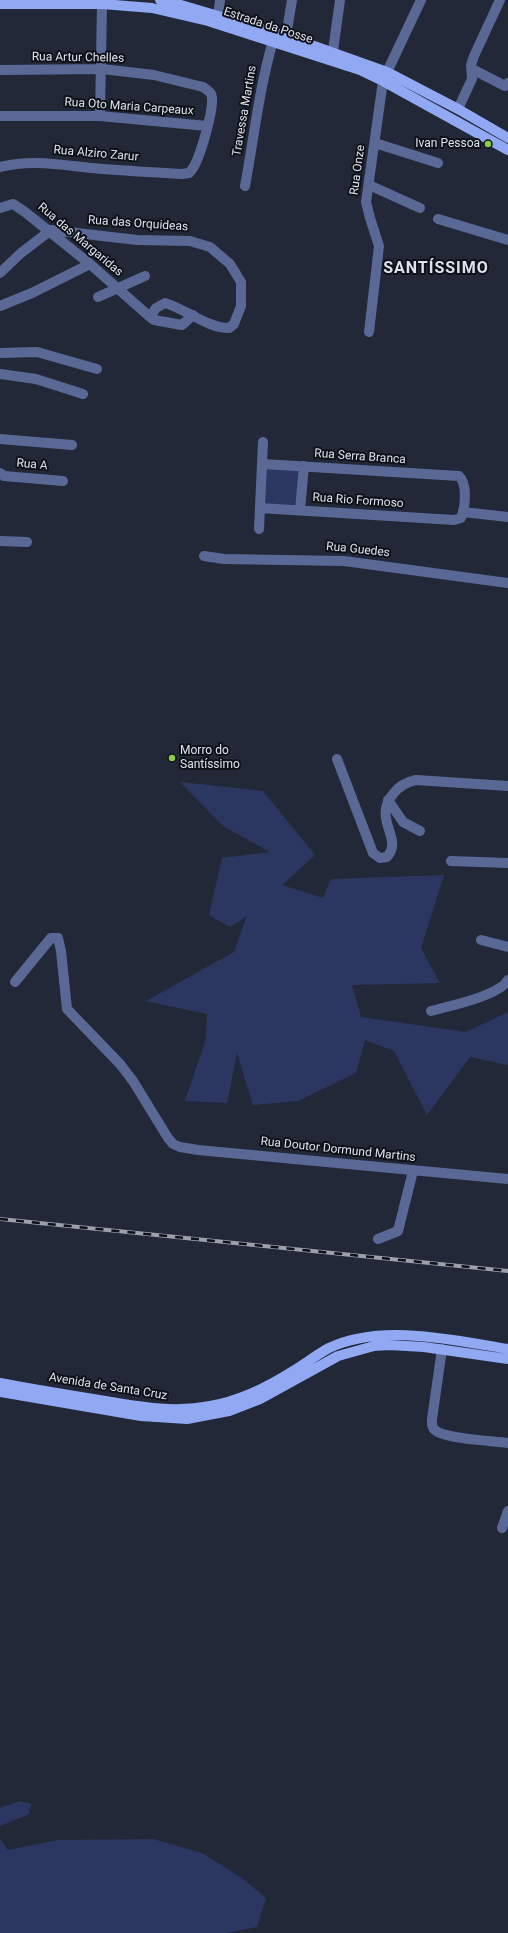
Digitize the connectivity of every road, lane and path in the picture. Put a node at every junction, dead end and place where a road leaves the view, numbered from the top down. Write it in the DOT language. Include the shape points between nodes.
graph roads {
  1 [pos="165,0"];
  2 [pos="220,0"];
  3 [pos="292,0"];
  4 [pos="340,0"];
  5 [pos="421,0"];
  6 [pos="500,0"];
  7 [pos="0,4"];
  8 [pos="102,4"];
  9 [pos="218,16"];
  10 [pos="286,36"];
  11 [pos="273,41"];
  12 [pos="333,52"];
  13 [pos="102,69"];
  14 [pos="472,69"];
  15 [pos="0,70"];
  16 [pos="385,76"];
  17 [pos="508,83"];
  18 [pos="458,109"];
  19 [pos="0,116"];
  20 [pos="100,116"];
  21 [pos="207,126"];
  22 [pos="508,138"];
  23 [pos="376,143"];
  24 [pos="508,150"];
  25 [pos="438,163"];
  26 [pos="0,167"];
  27 [pos="245,186"];
  28 [pos="369,186"];
  29 [pos="0,208"];
  30 [pos="420,208"];
  31 [pos="438,218"];
  32 [pos="49,231"];
  33 [pos="508,240"];
  34 [pos="90,264"];
  35 [pos="0,273"];
  36 [pos="145,276"];
  37 [pos="118,289"];
  38 [pos="98,297"];
  39 [pos="0,306"];
  40 [pos="193,315"];
  41 [pos="150,317"];
  42 [pos="369,332"];
  43 [pos="0,353"];
  44 [pos="97,369"];
  45 [pos="0,374"];
  46 [pos="83,394"];
  47 [pos="0,439"];
  48 [pos="263,442"];
  49 [pos="72,445"];
  50 [pos="263,464"];
  51 [pos="304,466"];
  52 [pos="0,473"];
  53 [pos="63,481"];
  54 [pos="260,508"];
  55 [pos="300,510"];
  56 [pos="463,512"];
  57 [pos="508,517"];
  58 [pos="259,530"];
  59 [pos="0,541"];
  60 [pos="27,542"];
  61 [pos="204,556"];
  62 [pos="508,583"];
  63 [pos="337,759"];
  64 [pos="508,786"];
  65 [pos="388,800"];
  66 [pos="420,831"];
  67 [pos="451,861"];
  68 [pos="508,863"];
  69 [pos="481,940"];
  70 [pos="508,947"];
  71 [pos="508,980"];
  72 [pos="15,982"];
  73 [pos="430,1011"];
  74 [pos="413,1171"];
  75 [pos="508,1179"];
  76 [pos="378,1239"];
  77 [pos="442,1349"];
  78 [pos="508,1349"];
  79 [pos="508,1359"];
  80 [pos="0,1383"];
  81 [pos="0,1392"];
  82 [pos="508,1443"];
  83 [pos="508,1511"];
  84 [pos="502,1528"];
  1 -- 9 [label="main road, Estrada da Posse"];
  2 -- 9 [label="street"];
  3 -- 10 [label="street"];
  4 -- 12 [label="street"];
  5 -- 16 [label="street"];
  6 -- 14 [label="street" via="474,56"];
  7 -- 8 [label="main road, Estrada da Posse"];
  8 -- 11 [label="main road, Estrada da Posse" via="177,13"];
  8 -- 13 [label="street"];
  9 -- 10 [label="main road, Estrada da Posse"];
  10 -- 12 [label="main road, Estrada da Posse"];
  11 -- 16 [label="main road, Estrada da Posse"];
  11 -- 27 [label="street, Travessa Martins" via="260,94"];
  12 -- 16 [label="main road, Estrada da Posse"];
  13 -- 15 [label="street, Rua Artur Chelles"];
  13 -- 20 [label="street"];
  13 -- 21 [label="street, Rua Artur Chelles" via="154,75 203,87 209,91 212,98"];
  14 -- 17 [label="street" via="505,86"];
  14 -- 18 [label="street" via="472,79"];
  16 -- 18 [label="main road, Estrada da Posse"];
  16 -- 23 [label="street, Rua Onze"];
  16 -- 24 [label="main road, Estrada da Posse"];
  18 -- 22 [label="main road, Estrada da Posse"];
  19 -- 20 [label="street, Rua Oto Maria Carpeaux"];
  20 -- 21 [label="street, Rua Oto Maria Carpeaux"];
  21 -- 26 [label="street, Rua Alziro Zarur" via="196,163 189,173 39,162"];
  23 -- 25 [label="street"];
  23 -- 28 [label="street, Rua Onze"];
  28 -- 30 [label="street"];
  28 -- 42 [label="street, Rua Onze" via="367,208 380,253"];
  29 -- 32 [label="street, Rua das Margaridas" via="12,204"];
  31 -- 33 [label="street"];
  32 -- 34 [label="street, Rua das Margaridas"];
  32 -- 35 [label="street"];
  32 -- 40 [label="street, Rua das Orquideas" via="55,229 137,240 190,241 210,247 226,259 237,273 241,282 241,306 234,324 229,328 216,326"];
  34 -- 37 [label="street, Rua das Margaridas"];
  34 -- 39 [label="street"];
  36 -- 37 [label="street"];
  37 -- 38 [label="street"];
  37 -- 41 [label="street, Rua das Margaridas"];
  40 -- 41 [label="street" via="182,325"];
  40 -- 41 [label="street, Rua das Orquideas" via="165,303 156,308"];
  43 -- 44 [label="street" via="37,352"];
  45 -- 46 [label="street" via="36,379"];
  47 -- 49 [label="street"];
  48 -- 50 [label="street"];
  50 -- 51 [label="street, Rua Serra Branca"];
  50 -- 54 [label="street"];
  51 -- 55 [label="street"];
  51 -- 56 [label="street, Rua Serra Branca" via="456,476 461,478 464,485"];
  52 -- 53 [label="street, Rua A" via="4,476"];
  54 -- 55 [label="street, Rua Rio Formoso"];
  54 -- 58 [label="street"];
  55 -- 56 [label="street, Rua Rio Formoso" via="454,520 461,518"];
  56 -- 57 [label="street"];
  59 -- 60 [label="street"];
  61 -- 62 [label="street, Rua Guedes" via="224,559 344,561"];
  63 -- 65 [label="street" via="373,853 380,858 387,857 392,852 393,845 385,817"];
  64 -- 65 [label="street" via="416,780 402,785"];
  65 -- 66 [label="street" via="403,822"];
  67 -- 68 [label="street"];
  69 -- 70 [label="street"];
  71 -- 73 [label="street" via="501,988 489,993"];
  72 -- 74 [label="street, Rua Doutor Dormund Martins" via="51,938 58,938 67,1009 134,1081 173,1144 192,1149"];
  74 -- 75 [label="street, Rua Doutor Dormund Martins"];
  74 -- 76 [label="street" via="398,1231"];
  77 -- 79 [label="main road, Avenida de Santa Cruz"];
  77 -- 81 [label="main road, Avenida de Santa Cruz" via="389,1345 354,1350 324,1363 260,1399 229,1411 188,1419 141,1416"];
  77 -- 82 [label="street" via="432,1419 434,1430 452,1436"];
  78 -- 80 [label="main road, Avenida de Santa Cruz" via="410,1336 369,1336 328,1349 266,1387 238,1399 184,1410 144,1407"];
  83 -- 84 [label="street"];
}
